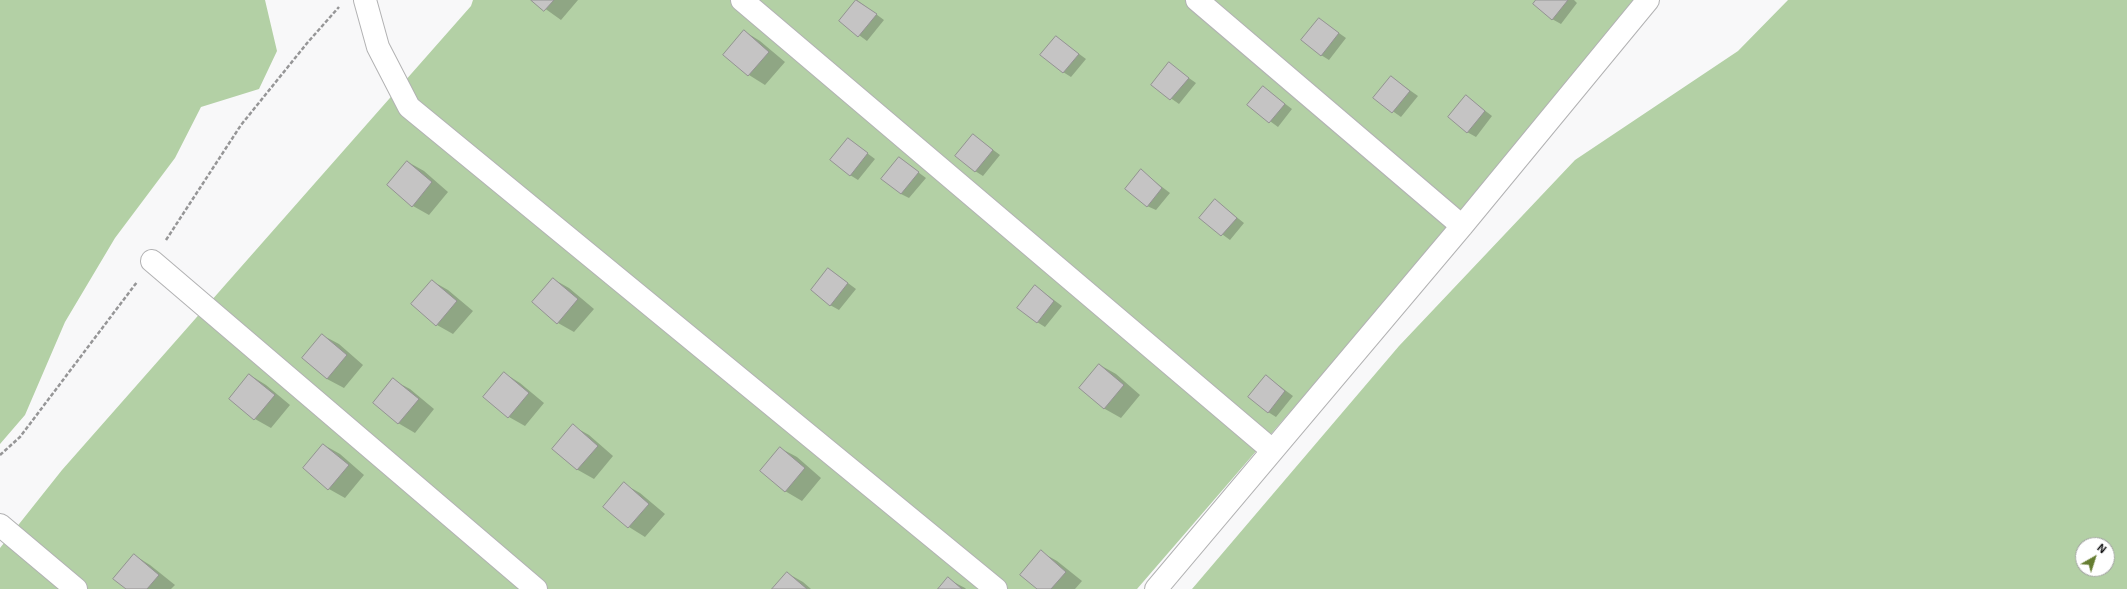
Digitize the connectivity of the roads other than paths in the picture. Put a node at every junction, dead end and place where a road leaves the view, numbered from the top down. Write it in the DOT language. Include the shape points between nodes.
graph roads {
  1 [pos="365,0"];
  2 [pos="742,0"];
  3 [pos="1197,0"];
  4 [pos="1648,0"];
  5 [pos="1462,226"];
  6 [pos="152,261"];
  7 [pos="1272,450"];
  8 [pos="0,525"];
  9 [pos="76,589"];
  10 [pos="536,589"];
  11 [pos="996,589"];
  12 [pos="1156,589"];
  1 -- 11 [label="street" via="378,47 409,107"];
  2 -- 7 [label="street"];
  3 -- 5 [label="street"];
  4 -- 5 [label="street"];
  5 -- 7 [label="street"];
  6 -- 10 [label="street"];
  7 -- 12 [label="street"];
  8 -- 9 [label="street"];
}
